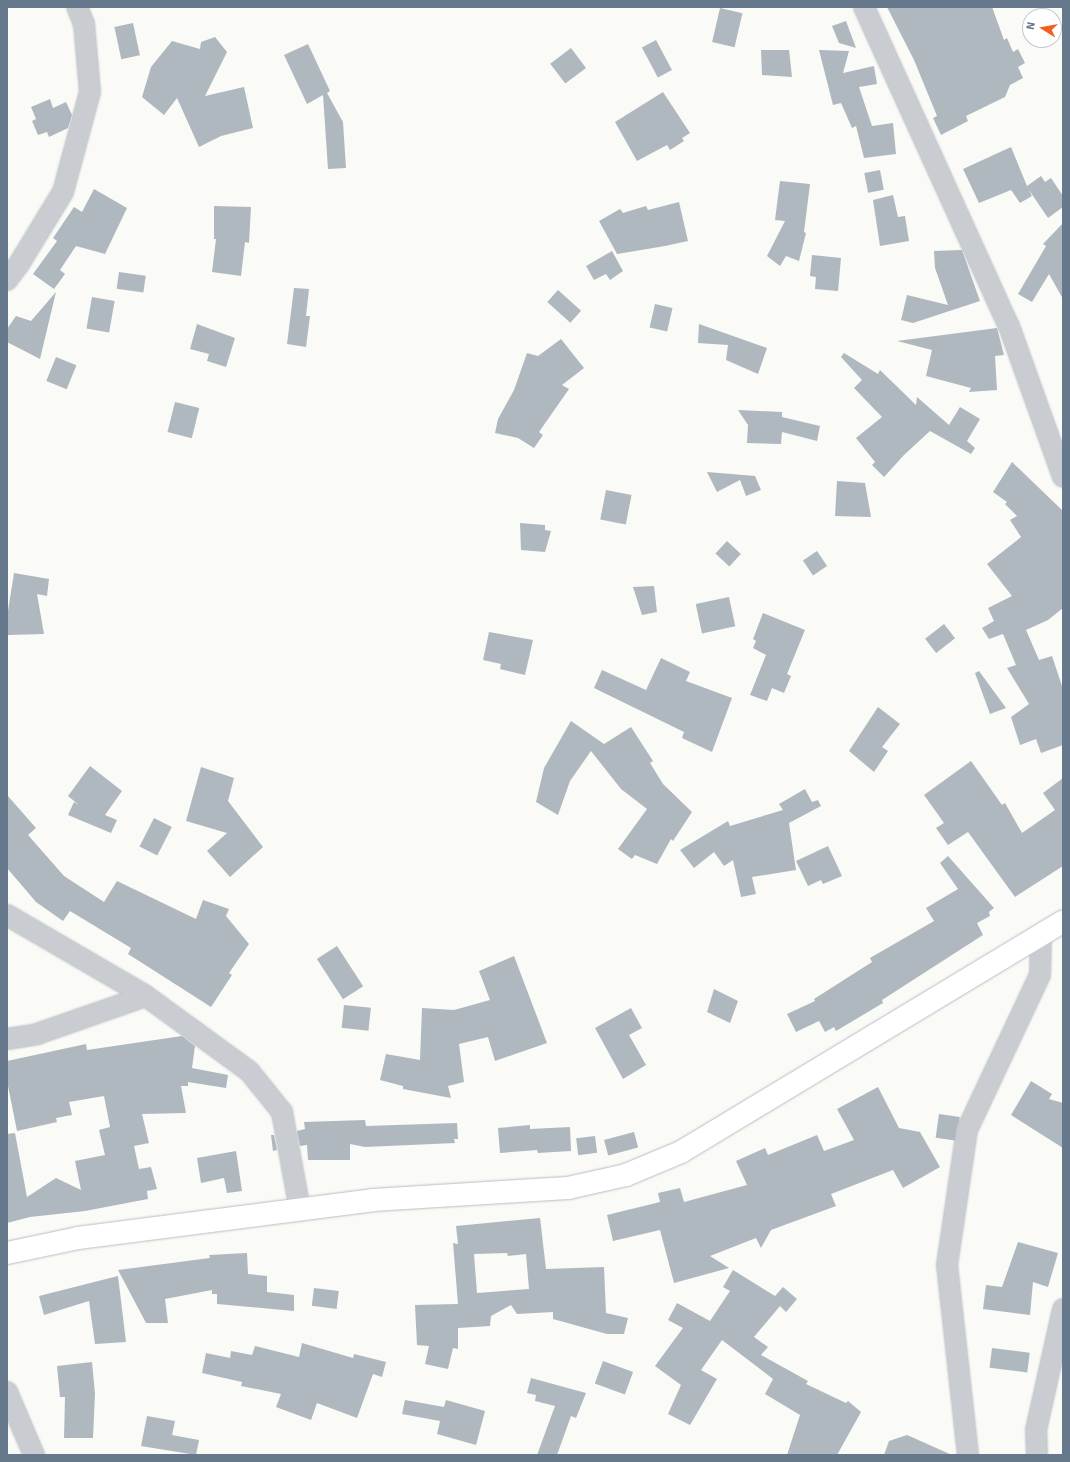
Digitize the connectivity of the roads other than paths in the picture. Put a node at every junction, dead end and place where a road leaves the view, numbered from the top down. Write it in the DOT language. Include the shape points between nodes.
graph roads {
  1 [pos="77,7"];
  2 [pos="864,7"];
  3 [pos="7,280"];
  4 [pos="1063,477"];
  5 [pos="7,915"];
  6 [pos="1063,922"];
  7 [pos="1041,935"];
  8 [pos="146,996"];
  9 [pos="7,1039"];
  10 [pos="300,1210"];
  11 [pos="7,1253"];
  12 [pos="1063,1309"];
  13 [pos="7,1392"];
  14 [pos="964,1452"];
  15 [pos="34,1455"];
  16 [pos="1037,1455"];
  1 -- 3 [label="street" via="84,24 90,92 63,192"];
  2 -- 4 [label="street" via="1009,326"];
  5 -- 8 [label="street"];
  6 -- 7 [label="highway"];
  7 -- 10 [label="highway" via="681,1152 626,1176 568,1188 411,1197"];
  7 -- 14 [label="street" via="1040,975 967,1130 960,1175 947,1265"];
  8 -- 9 [label="street" via="37,1034"];
  8 -- 10 [label="street" via="249,1071 282,1112"];
  10 -- 11 [label="highway" via="78,1238"];
  12 -- 16 [label="street" via="1036,1430"];
  13 -- 15 [label="street"];
}
